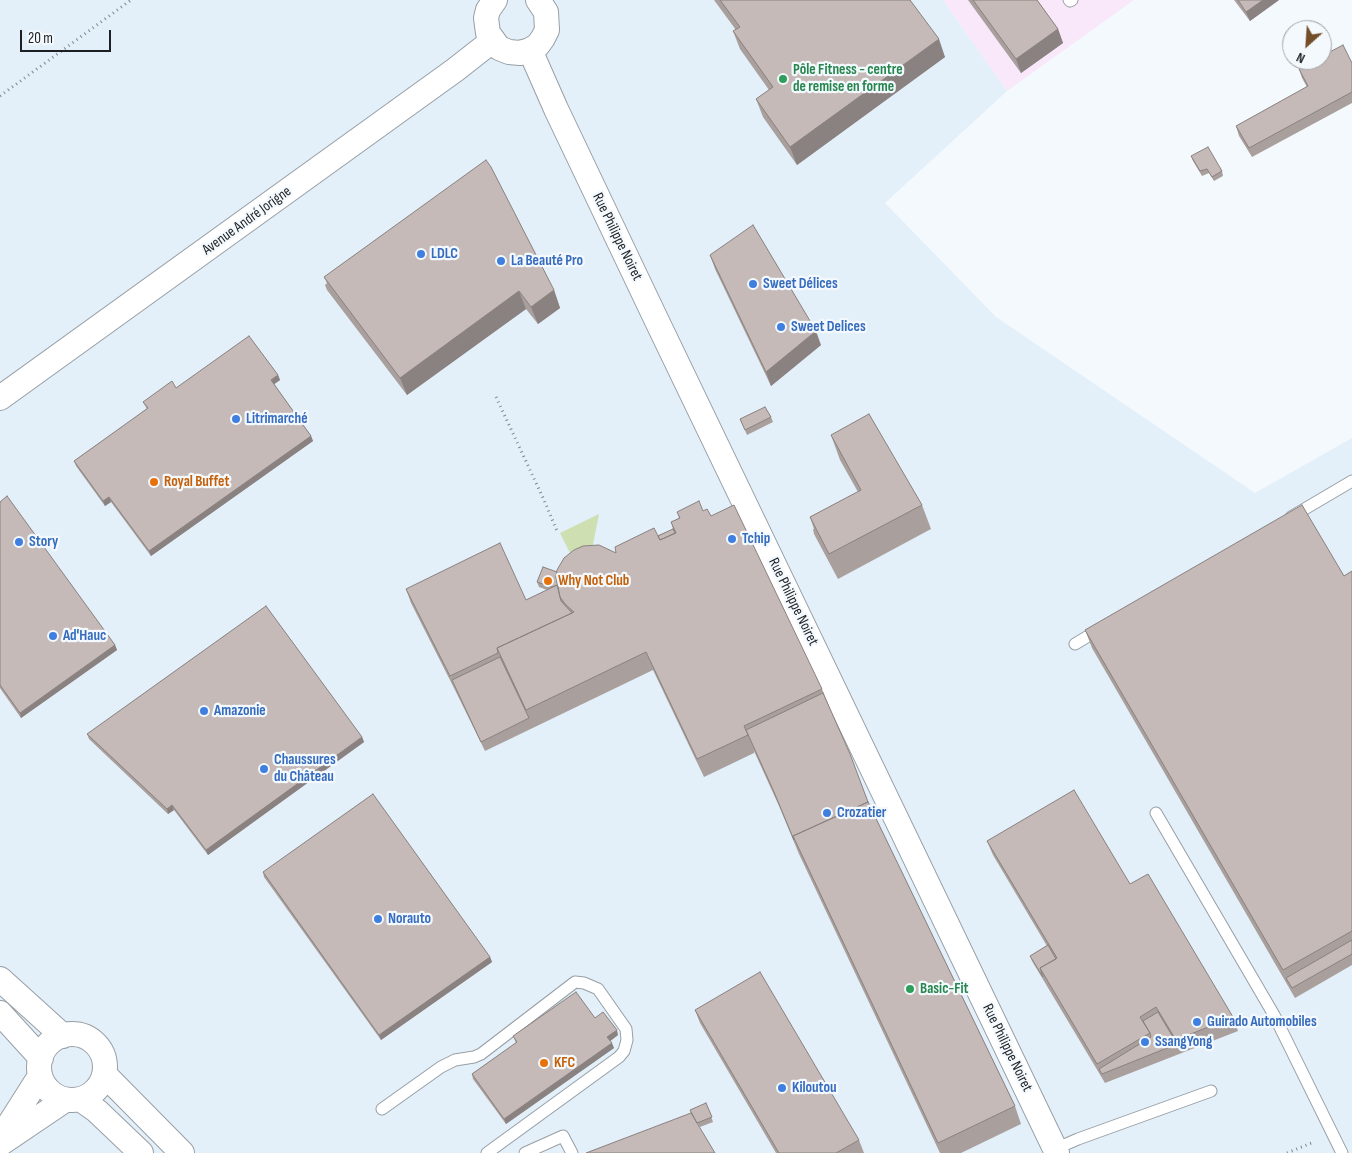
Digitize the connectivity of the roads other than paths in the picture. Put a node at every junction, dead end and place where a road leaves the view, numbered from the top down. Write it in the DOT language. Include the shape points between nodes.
graph roads {
  1 [pos="495,0"];
  2 [pos="543,1"];
  3 [pos="492,40"];
  4 [pos="530,50"];
  5 [pos="0,398"];
  6 [pos="1352,481"];
  7 [pos="1285,520"];
  8 [pos="1108,624"];
  9 [pos="1075,644"];
  10 [pos="1156,813"];
  11 [pos="0,979"];
  12 [pos="0,1013"];
  13 [pos="63,1036"];
  14 [pos="41,1067"];
  15 [pos="105,1074"];
  16 [pos="1211,1091"];
  17 [pos="72,1100"];
  18 [pos="382,1109"];
  19 [pos="0,1139"];
  20 [pos="0,1144"];
  21 [pos="1056,1151"];
  22 [pos="142,1153"];
  23 [pos="182,1153"];
  24 [pos="487,1153"];
  25 [pos="525,1153"];
  26 [pos="572,1153"];
  27 [pos="1342,1153"];
  1 -- 3 [label="street" via="486,18"];
  2 -- 4 [label="street" via="547,30 538,46"];
  3 -- 4 [label="street" via="509,52"];
  3 -- 5 [label="street, Avenue André Jorigne"];
  4 -- 21 [label="street, Rue Philippe Noiret"];
  6 -- 7 [label="lane"];
  8 -- 9 [label="lane"];
  10 -- 27 [label="lane" via="1274,1015"];
  11 -- 13 [label="street"];
  12 -- 14 [label="street"];
  13 -- 14 [label="street" via="49,1044"];
  13 -- 15 [label="street" via="72,1034 91,1040 103,1055"];
  14 -- 17 [label="street" via="44,1086"];
  14 -- 19 [label="street"];
  15 -- 17 [label="street" via="96,1090"];
  15 -- 23 [label="street"];
  16 -- 21 [label="lane"];
  17 -- 20 [label="street"];
  17 -- 22 [label="street" via="97,1111"];
  18 -- 24 [label="lane" via="441,1067 481,1054 575,982 598,989 626,1029 624,1051"];
  25 -- 26 [label="lane" via="563,1136"];
}
